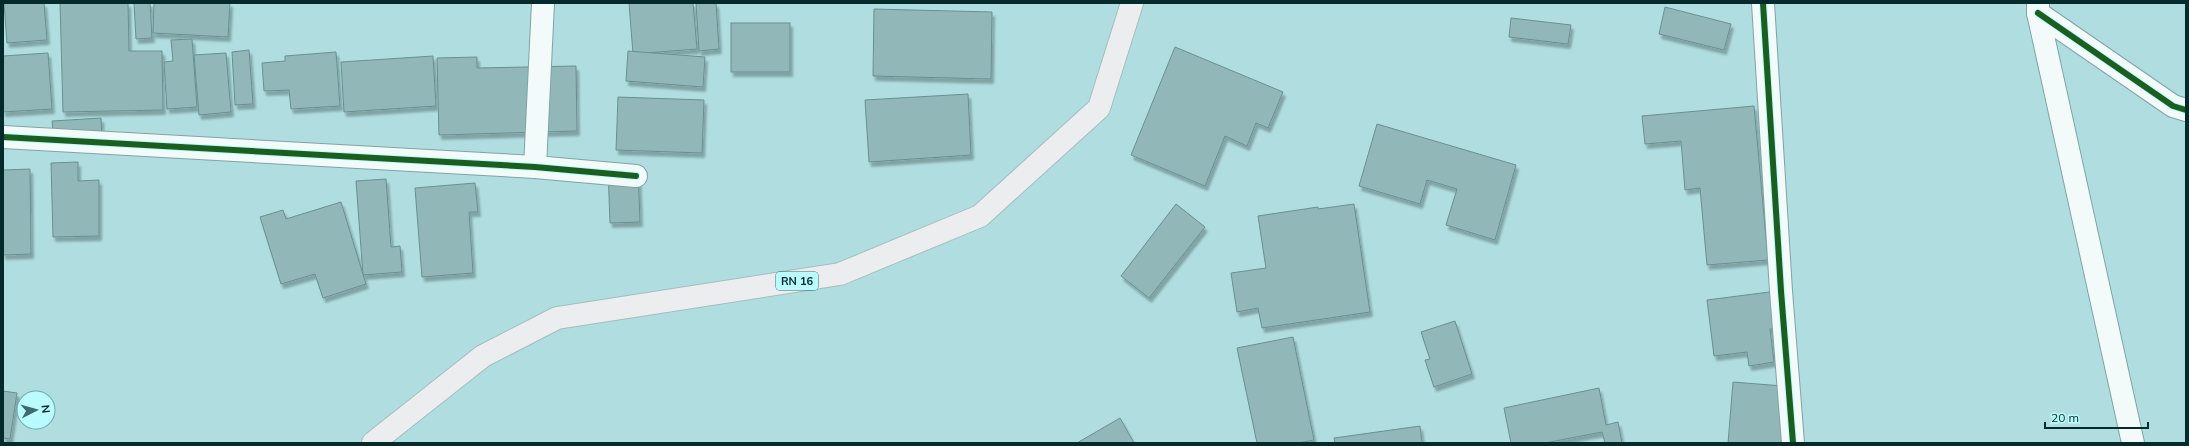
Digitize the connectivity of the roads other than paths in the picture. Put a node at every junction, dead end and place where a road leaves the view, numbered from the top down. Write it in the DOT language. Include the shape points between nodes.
graph roads {
  1 [pos="544,3"];
  2 [pos="1132,3"];
  3 [pos="1763,3"];
  4 [pos="2038,8"];
  5 [pos="2186,110"];
  6 [pos="3,137"];
  7 [pos="535,167"];
  8 [pos="636,176"];
  9 [pos="373,443"];
  10 [pos="1793,443"];
  11 [pos="2133,443"];
  1 -- 7 [label="street"];
  2 -- 9 [label="main road, RN 16" via="1099,108 980,216 840,274 557,318 483,356"];
  3 -- 10 [label="street"];
  4 -- 5 [label="street" via="2172,106"];
  4 -- 11 [label="street"];
  6 -- 7 [label="street"];
  7 -- 8 [label="street"];
}
